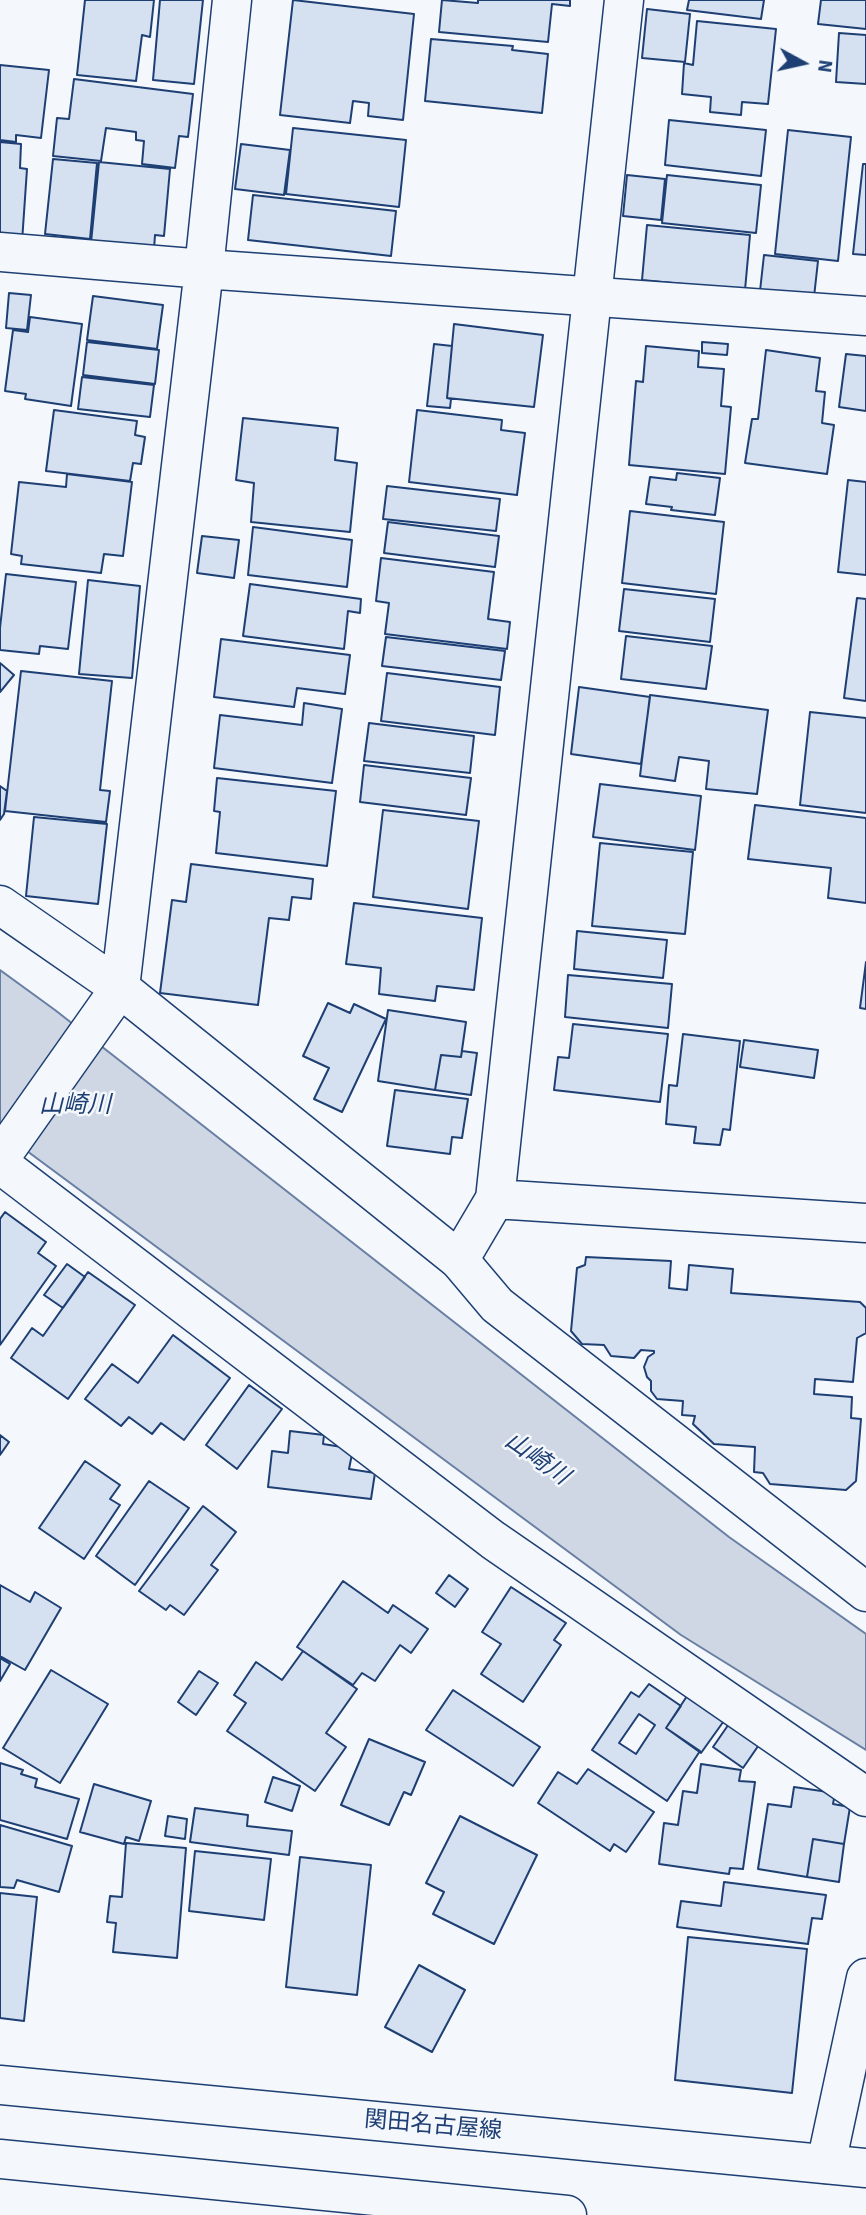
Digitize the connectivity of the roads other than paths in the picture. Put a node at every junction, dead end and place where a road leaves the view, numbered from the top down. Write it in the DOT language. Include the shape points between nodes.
graph roads {
  1 [pos="233,0"];
  2 [pos="624,0"];
  3 [pos="0,252"];
  4 [pos="204,269"];
  5 [pos="593,296"];
  6 [pos="866,316"];
  7 [pos="0,905"];
  8 [pos="120,988"];
  9 [pos="2,1157"];
  10 [pos="495,1199"];
  11 [pos="866,1223"];
  12 [pos="459,1260"];
  13 [pos="866,1592"];
  14 [pos="866,1797"];
  15 [pos="866,1978"];
  16 [pos="0,2085"];
  17 [pos="0,2159"];
  18 [pos="825,2164"];
  19 [pos="866,2168"];
  20 [pos="351,2205"];
  21 [pos="567,2215"];
  1 -- 4 [label="street"];
  2 -- 5 [label="street"];
  3 -- 4 [label="street"];
  4 -- 5 [label="street"];
  4 -- 8 [label="street"];
  5 -- 6 [label="street"];
  5 -- 10 [label="street"];
  7 -- 8 [label="street"];
  8 -- 9 [label="street"];
  8 -- 12 [label="street"];
  9 -- 14 [label="street" via="493,1541"];
  10 -- 11 [label="street"];
  10 -- 12 [label="street"];
  12 -- 13 [label="street" via="497,1305"];
  15 -- 18 [label="street"];
  16 -- 18 [label="street, 関田名古屋線"];
  17 -- 20 [label="street"];
  18 -- 19 [label="street, 関田名古屋線"];
  20 -- 21 [label="street"];
}
